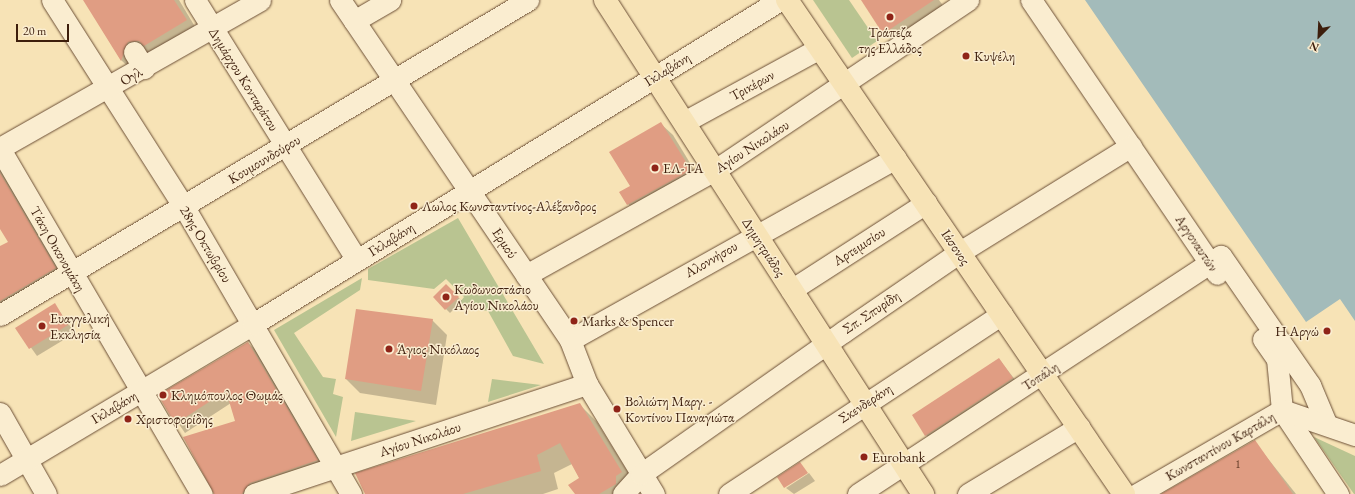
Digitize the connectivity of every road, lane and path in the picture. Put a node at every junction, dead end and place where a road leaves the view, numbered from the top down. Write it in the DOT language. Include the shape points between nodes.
graph roads {
  1 [pos="52,0"];
  2 [pos="195,0"];
  3 [pos="260,0"];
  4 [pos="340,0"];
  5 [pos="390,0"];
  6 [pos="528,0"];
  7 [pos="605,0"];
  8 [pos="780,0"];
  9 [pos="787,0"];
  10 [pos="968,0"];
  11 [pos="1031,0"];
  12 [pos="354,21"];
  13 [pos="213,28"];
  14 [pos="820,48"];
  15 [pos="655,77"];
  16 [pos="395,80"];
  17 [pos="845,85"];
  18 [pos="110,88"];
  19 [pos="684,122"];
  20 [pos="286,146"];
  21 [pos="1131,146"];
  22 [pos="0,148"];
  23 [pos="896,158"];
  24 [pos="714,170"];
  25 [pos="470,191"];
  26 [pos="926,203"];
  27 [pos="184,208"];
  28 [pos="755,234"];
  29 [pos="960,252"];
  30 [pos="1215,259"];
  31 [pos="357,260"];
  32 [pos="72,273"];
  33 [pos="526,275"];
  34 [pos="791,290"];
  35 [pos="1002,314"];
  36 [pos="0,315"];
  37 [pos="253,324"];
  38 [pos="570,340"];
  39 [pos="826,344"];
  40 [pos="1043,375"];
  41 [pos="587,384"];
  42 [pos="141,392"];
  43 [pos="864,403"];
  44 [pos="1282,410"];
  45 [pos="0,413"];
  46 [pos="1326,423"];
  47 [pos="1079,428"];
  48 [pos="1355,435"];
  49 [pos="27,459"];
  50 [pos="904,464"];
  51 [pos="336,467"];
  52 [pos="641,474"];
  53 [pos="0,475"];
  54 [pos="1331,492"];
  55 [pos="46,494"];
  56 [pos="202,494"];
  57 [pos="254,494"];
  58 [pos="351,494"];
  59 [pos="623,494"];
  60 [pos="654,494"];
  61 [pos="728,494"];
  62 [pos="858,494"];
  63 [pos="923,494"];
  64 [pos="968,494"];
  65 [pos="1124,494"];
  66 [pos="1137,494"];
  1 -- 18 [label="street, 28ης Οκτωβρίου"];
  2 -- 13 [label="street, Δημάρχου Κονταράτου"];
  3 -- 13 [label="street, Ογλ"];
  4 -- 12 [label="street, Ερμού"];
  5 -- 12 [label="street"];
  6 -- 16 [label="street, Κουμουνδούρου"];
  7 -- 15 [label="main road, Δημητριάδος"];
  8 -- 15 [label="street, Γκλαβάνη"];
  9 -- 14 [label="main road, Ιάσονος"];
  10 -- 17 [label="street, Αγίου Νικολάου"];
  11 -- 21 [label="street, Αργοναυτών"];
  12 -- 16 [label="street, Ερμού"];
  13 -- 18 [label="street, Ογλ" via="139,60"];
  13 -- 20 [label="street, Δημάρχου Κονταράτου"];
  14 -- 17 [label="main road, Ιάσονος"];
  14 -- 19 [label="street, Τρικέρων"];
  15 -- 19 [label="main road, Δημητριάδος"];
  15 -- 25 [label="street, Γκλαβάνη"];
  16 -- 20 [label="street, Κουμουνδούρου"];
  16 -- 25 [label="street, Ερμού"];
  17 -- 23 [label="main road, Ιάσονος"];
  17 -- 24 [label="street, Αγίου Νικολάου"];
  18 -- 22 [label="street, Ογλ"];
  18 -- 27 [label="street, 28ης Οκτωβρίου"];
  19 -- 24 [label="main road, Δημητριάδος"];
  20 -- 27 [label="street, Κουμουνδούρου"];
  20 -- 31 [label="street, Δημάρχου Κονταράτου"];
  21 -- 29 [label="street, Σπ. Σπυρίδη"];
  21 -- 30 [label="street, Αργοναυτών"];
  22 -- 32 [label="street, Τάκη Οικονομάκη"];
  23 -- 26 [label="main road, Ιάσονος"];
  23 -- 28 [label="street, Αλοννήσου"];
  24 -- 28 [label="main road, Δημητριάδος"];
  24 -- 33 [label="street, Αγίου Νικολάου"];
  25 -- 31 [label="street, Γκλαβάνη"];
  25 -- 33 [label="street, Ερμού"];
  26 -- 29 [label="main road, Ιάσονος"];
  26 -- 34 [label="street, Αρτεμισίου"];
  27 -- 32 [label="street, Κουμουνδούρου"];
  27 -- 37 [label="street, 28ης Οκτωβρίου"];
  28 -- 34 [label="main road, Δημητριάδος"];
  28 -- 38 [label="street, Αλοννήσου"];
  29 -- 35 [label="main road, Ιάσονος"];
  29 -- 39 [label="street, Σπ. Σπυρίδη"];
  30 -- 40 [label="street, Τοπάλη"];
  30 -- 44 [label="street, Αργοναυτών" via="1277,358"];
  30 -- 46 [label="street, Αργοναυτών" via="1310,385"];
  31 -- 37 [label="street, Γκλαβάνη"];
  32 -- 36 [label="street, Κουμουνδούρου"];
  32 -- 42 [label="street, Τάκη Οικονομάκη"];
  33 -- 38 [label="street, Ερμού"];
  34 -- 39 [label="main road, Δημητριάδος"];
  35 -- 40 [label="main road, Ιάσονος"];
  35 -- 43 [label="street, Σκενδεράνη"];
  37 -- 42 [label="street, Γκλαβάνη"];
  37 -- 51 [label="street, 28ης Οκτωβρίου"];
  38 -- 41 [label="street, Ερμού"];
  39 -- 43 [label="main road, Δημητριάδος"];
  39 -- 52 [label="street, Σπ. Σπυρίδη"];
  40 -- 47 [label="main road, Ιάσονος"];
  40 -- 50 [label="street, Τοπάλη"];
  41 -- 51 [label="street, Αγίου Νικολάου"];
  41 -- 52 [label="street, Ερμού"];
  42 -- 49 [label="street, Γκλαβάνη"];
  42 -- 56 [label="street, Τάκη Οικονομάκη"];
  43 -- 50 [label="main road, Δημητριάδος"];
  43 -- 61 [label="street, Σκενδεράνη"];
  44 -- 46 [label="street"];
  44 -- 54 [label="street, Αργοναυτών"];
  44 -- 66 [label="street, Κωνσταντίνου Καρτάλη"];
  45 -- 49 [label="street"];
  46 -- 48 [label="street"];
  47 -- 64 [label="street"];
  47 -- 65 [label="main road, Ιάσονος"];
  49 -- 53 [label="street, Γκλαβάνη"];
  49 -- 55 [label="street"];
  50 -- 62 [label="street, Τοπάλη"];
  50 -- 63 [label="main road, Δημητριάδος"];
  51 -- 57 [label="street, Αγίου Νικολάου"];
  51 -- 58 [label="street, 28ης Οκτωβρίου"];
  52 -- 59 [label="street, Σπ. Σπυρίδη"];
  52 -- 60 [label="street, Ερμού"];
}
